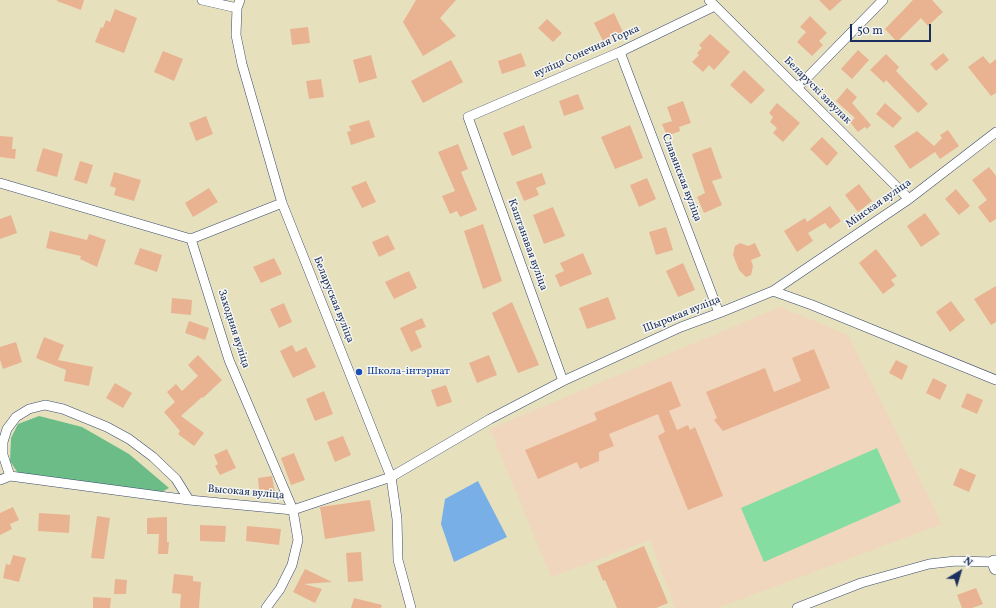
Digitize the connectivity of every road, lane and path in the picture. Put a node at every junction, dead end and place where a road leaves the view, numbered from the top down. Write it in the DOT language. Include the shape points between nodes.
graph roads {
  1 [pos="202,0"];
  2 [pos="883,0"];
  3 [pos="712,3"];
  4 [pos="239,4"];
  5 [pos="620,52"];
  6 [pos="797,88"];
  7 [pos="468,116"];
  8 [pos="996,132"];
  9 [pos="0,183"];
  10 [pos="909,199"];
  11 [pos="282,203"];
  12 [pos="191,239"];
  13 [pos="773,291"];
  14 [pos="719,313"];
  15 [pos="996,380"];
  16 [pos="563,381"];
  17 [pos="10,476"];
  18 [pos="391,476"];
  19 [pos="0,480"];
  20 [pos="189,500"];
  21 [pos="293,510"];
  22 [pos="995,564"];
  23 [pos="266,608"];
  24 [pos="411,608"];
  25 [pos="797,608"];
  1 -- 4 [label="street"];
  2 -- 6 [label="street"];
  3 -- 5 [label="street, вуліца Сонечная Горка"];
  3 -- 6 [label="street, Беларускі завулак"];
  4 -- 11 [label="street, Беларуская вуліца" via="236,35 242,64"];
  5 -- 7 [label="street, вуліца Сонечная Горка"];
  5 -- 14 [label="street, Славянская вуліца"];
  6 -- 10 [label="street, Беларускі завулак"];
  7 -- 16 [label="street, Каштанавая вуліца"];
  8 -- 10 [label="street, Мінская вуліца"];
  9 -- 12 [label="street"];
  10 -- 13 [label="street, Мінская вуліца"];
  11 -- 12 [label="street"];
  11 -- 18 [label="street, Беларуская вуліца"];
  12 -- 21 [label="street, Заходняя вуліца" via="229,360"];
  13 -- 14 [label="street, Шырокая вуліца"];
  13 -- 15 [label="street"];
  14 -- 16 [label="street, Шырокая вуліца" via="681,327"];
  16 -- 18 [label="street, Шырокая вуліца" via="496,415"];
  17 -- 19 [label="street, Высокая вуліца"];
  17 -- 20 [label="street, Высокая вуліца"];
  17 -- 20 [label="street" via="3,456 7,428 16,417 29,409 44,405 62,409 107,427 128,439 153,457 176,480"];
  18 -- 21 [label="street, Высокая вуліца"];
  18 -- 24 [label="street, Беларуская вуліца" via="397,519 398,560"];
  20 -- 21 [label="street, Высокая вуліца"];
  21 -- 23 [label="street, Заходняя вуліца" via="298,540 292,565 280,589"];
  22 -- 25 [label="street" via="956,561 929,564 861,583"];
}
